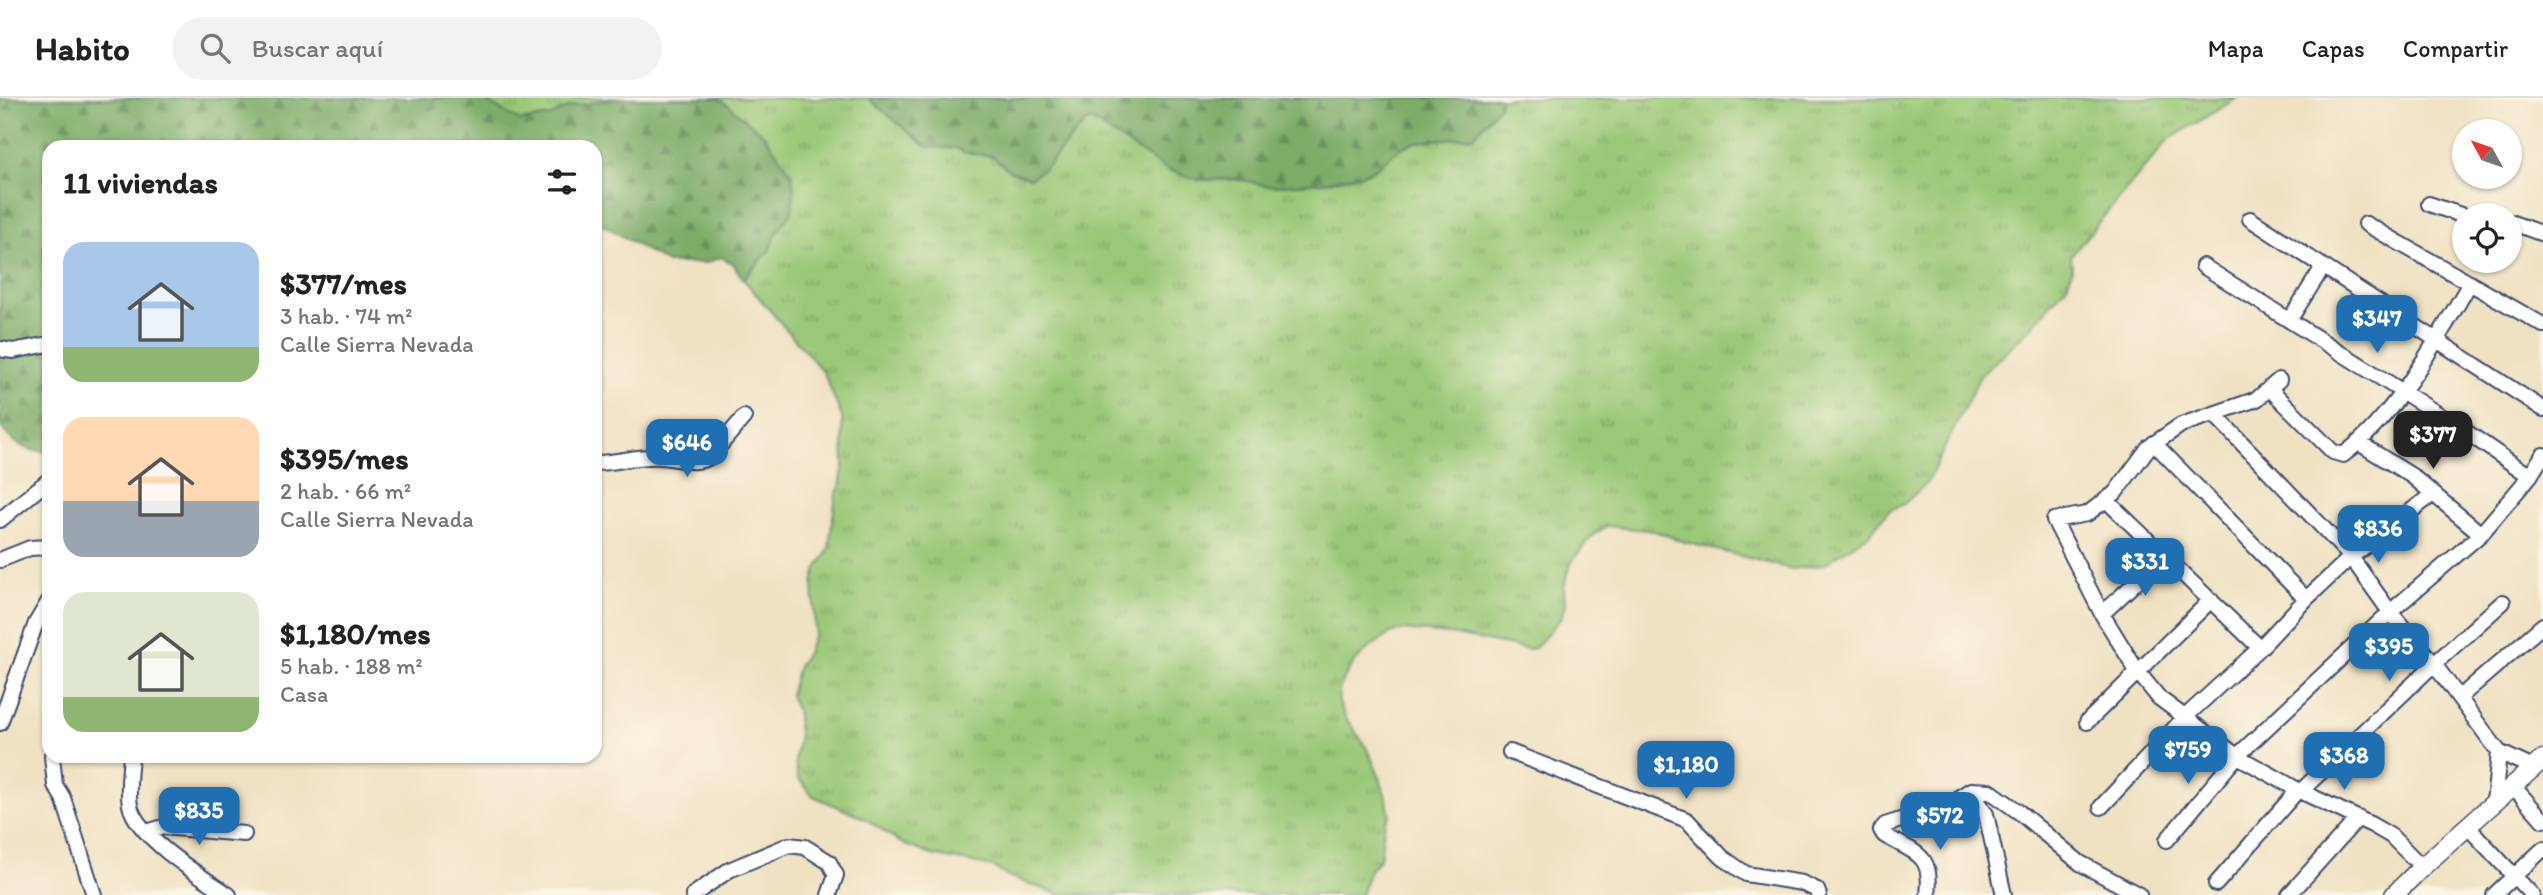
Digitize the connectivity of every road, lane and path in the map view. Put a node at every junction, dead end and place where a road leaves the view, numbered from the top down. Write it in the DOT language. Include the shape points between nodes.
graph roads {
  1 [pos="2429,204"];
  2 [pos="2452,212"];
  3 [pos="2250,219"];
  4 [pos="2367,224"];
  5 [pos="2522,226"];
  6 [pos="2543,234"];
  7 [pos="2203,266"];
  8 [pos="2323,267"];
  9 [pos="2470,283"];
  10 [pos="2290,320"];
  11 [pos="2543,325"];
  12 [pos="2436,341"];
  13 [pos="42,345"];
  14 [pos="0,349"];
  15 [pos="2402,392"];
  16 [pos="2543,409"];
  17 [pos="2214,414"];
  18 [pos="744,417"];
  19 [pos="2154,443"];
  20 [pos="2359,443"];
  21 [pos="2543,456"];
  22 [pos="602,462"];
  23 [pos="2530,476"];
  24 [pos="42,486"];
  25 [pos="2433,494"];
  26 [pos="2106,500"];
  27 [pos="0,520"];
  28 [pos="2481,534"];
  29 [pos="42,547"];
  30 [pos="2164,555"];
  31 [pos="2351,557"];
  32 [pos="0,560"];
  33 [pos="2306,599"];
  34 [pos="2211,600"];
  35 [pos="2503,602"];
  36 [pos="2390,612"];
  37 [pos="42,613"];
  38 [pos="2102,614"];
  39 [pos="2543,625"];
  40 [pos="2260,648"];
  41 [pos="2434,664"];
  42 [pos="2137,671"];
  43 [pos="2460,697"];
  44 [pos="2185,717"];
  45 [pos="2087,722"];
  46 [pos="0,723"];
  47 [pos="1510,752"];
  48 [pos="2499,752"];
  49 [pos="2237,756"];
  50 [pos="53,763"];
  51 [pos="131,763"];
  52 [pos="2538,763"];
  53 [pos="2513,786"];
  54 [pos="1971,790"];
  55 [pos="2300,791"];
  56 [pos="2494,803"];
  57 [pos="2101,807"];
  58 [pos="2358,818"];
  59 [pos="2543,820"];
  60 [pos="2467,826"];
  61 [pos="147,832"];
  62 [pos="244,834"];
  63 [pos="2166,840"];
  64 [pos="2543,849"];
  65 [pos="2422,867"];
  66 [pos="2513,876"];
  67 [pos="2216,884"];
  68 [pos="94,895"];
  69 [pos="229,895"];
  70 [pos="693,895"];
  71 [pos="829,895"];
  72 [pos="1819,895"];
  73 [pos="1927,895"];
  74 [pos="2004,895"];
  75 [pos="2139,895"];
  76 [pos="2289,895"];
  77 [pos="2394,895"];
  78 [pos="2494,895"];
  79 [pos="2532,895"];
  1 -- 2 [label="street"];
  3 -- 8 [label="street"];
  4 -- 9 [label="street"];
  5 -- 6 [label="street"];
  7 -- 10 [label="street"];
  8 -- 10 [label="street"];
  8 -- 12 [label="street"];
  9 -- 11 [label="street"];
  9 -- 12 [label="street"];
  10 -- 15 [label="street"];
  12 -- 15 [label="street"];
  12 -- 16 [label="street"];
  13 -- 14 [label="street"];
  15 -- 20 [label="street"];
  15 -- 23 [label="street"];
  17 -- 19 [label="street" via="2181,425"];
  17 -- 20 [label="street" via="2257,399 2274,384 2333,452 2343,455"];
  17 -- 31 [label="street"];
  18 -- 22 [label="street" via="702,461 659,457"];
  19 -- 26 [label="street"];
  19 -- 33 [label="street"];
  20 -- 25 [label="street"];
  21 -- 23 [label="street"];
  23 -- 28 [label="street"];
  24 -- 27 [label="street"];
  25 -- 28 [label="street"];
  25 -- 31 [label="street"];
  26 -- 30 [label="street"];
  26 -- 38 [label="street" via="2087,514 2054,520"];
  28 -- 36 [label="street"];
  29 -- 32 [label="street"];
  30 -- 34 [label="street"];
  30 -- 38 [label="street"];
  31 -- 33 [label="street"];
  31 -- 36 [label="street"];
  33 -- 40 [label="street"];
  34 -- 40 [label="street"];
  34 -- 42 [label="street"];
  35 -- 41 [label="street"];
  36 -- 41 [label="street"];
  36 -- 49 [label="street"];
  37 -- 46 [label="street"];
  38 -- 42 [label="street"];
  39 -- 43 [label="street"];
  40 -- 44 [label="street"];
  41 -- 43 [label="street"];
  41 -- 55 [label="street"];
  42 -- 44 [label="street" via="2159,698"];
  42 -- 45 [label="street"];
  43 -- 48 [label="street"];
  44 -- 49 [label="street"];
  44 -- 57 [label="street"];
  47 -- 72 [label="street" via="1688,820 1722,857 1746,874 1802,883"];
  48 -- 52 [label="street"];
  48 -- 56 [label="street"];
  49 -- 55 [label="street"];
  49 -- 63 [label="street"];
  50 -- 68 [label="street" via="55,785"];
  51 -- 61 [label="street" via="130,807"];
  52 -- 53 [label="main road"];
  53 -- 56 [label="main road"];
  53 -- 59 [label="street"];
  54 -- 73 [label="street" via="1947,805 1881,830 1922,857 1930,876"];
  54 -- 74 [label="street" via="1986,814"];
  54 -- 75 [label="street" via="1990,792 2080,863"];
  55 -- 58 [label="street"];
  55 -- 67 [label="street"];
  56 -- 60 [label="main road"];
  58 -- 65 [label="street" via="2391,836"];
  58 -- 76 [label="street"];
  60 -- 65 [label="main road"];
  60 -- 66 [label="street"];
  61 -- 62 [label="street" via="163,827"];
  61 -- 69 [label="street" via="177,860"];
  64 -- 66 [label="street"];
  65 -- 77 [label="main road"];
  66 -- 78 [label="street"];
  66 -- 79 [label="street"];
  70 -- 71 [label="street" via="729,870 789,845 805,847 828,862 836,875"];
}
